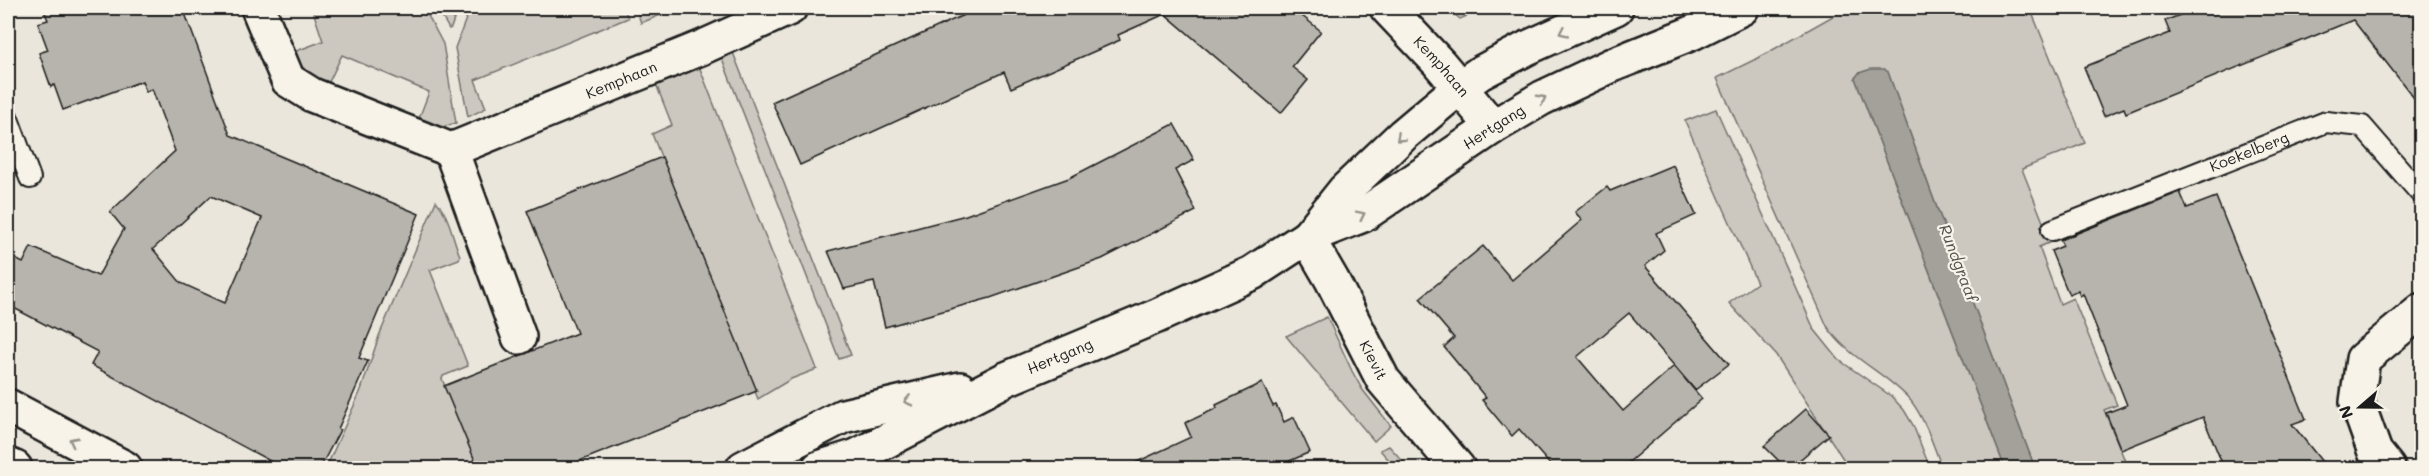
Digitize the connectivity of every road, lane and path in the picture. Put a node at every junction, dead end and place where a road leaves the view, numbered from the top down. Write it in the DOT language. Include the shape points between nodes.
graph roads {
  1 [pos="258,8"];
  2 [pos="790,8"];
  3 [pos="1387,8"];
  4 [pos="1616,8"];
  5 [pos="1742,8"];
  6 [pos="1460,87"];
  7 [pos="8,119"];
  8 [pos="1494,127"];
  9 [pos="451,150"];
  10 [pos="30,178"];
  11 [pos="2421,195"];
  12 [pos="2052,230"];
  13 [pos="1307,237"];
  14 [pos="2421,310"];
  15 [pos="519,336"];
  16 [pos="1006,379"];
  17 [pos="10,414"];
  18 [pos="8,465"];
  19 [pos="15,468"];
  20 [pos="125,468"];
  21 [pos="743,468"];
  22 [pos="819,468"];
  23 [pos="1458,468"];
  24 [pos="2388,468"];
  1 -- 9 [label="street" via="288,80 312,95"];
  2 -- 9 [label="street, Kemphaan"];
  3 -- 6 [label="street, Kemphaan"];
  4 -- 6 [label="street, Hertgang, one-way" via="1527,48"];
  8 -- 5 [label="street, Hertgang, one-way" via="1542,98"];
  6 -- 8 [label="street, Kemphaan"];
  6 -- 13 [label="street, Hertgang, one-way" via="1344,191"];
  7 -- 10 [label="lane"];
  13 -- 8 [label="street, Hertgang, one-way" via="1363,215"];
  9 -- 15 [label="street"];
  11 -- 12 [label="lane, Koekelberg" via="2362,126 2326,122"];
  13 -- 16 [label="street, Hertgang" via="1252,273"];
  13 -- 23 [label="street, Kievit" via="1383,380"];
  14 -- 24 [label="street" via="2364,359 2357,402 2375,452"];
  16 -- 21 [label="street, Hertgang, one-way" via="843,416"];
  16 -- 22 [label="street, Hertgang" via="857,456"];
  20 -- 17 [label="street, one-way"];
  18 -- 19 [label="street"];
}
